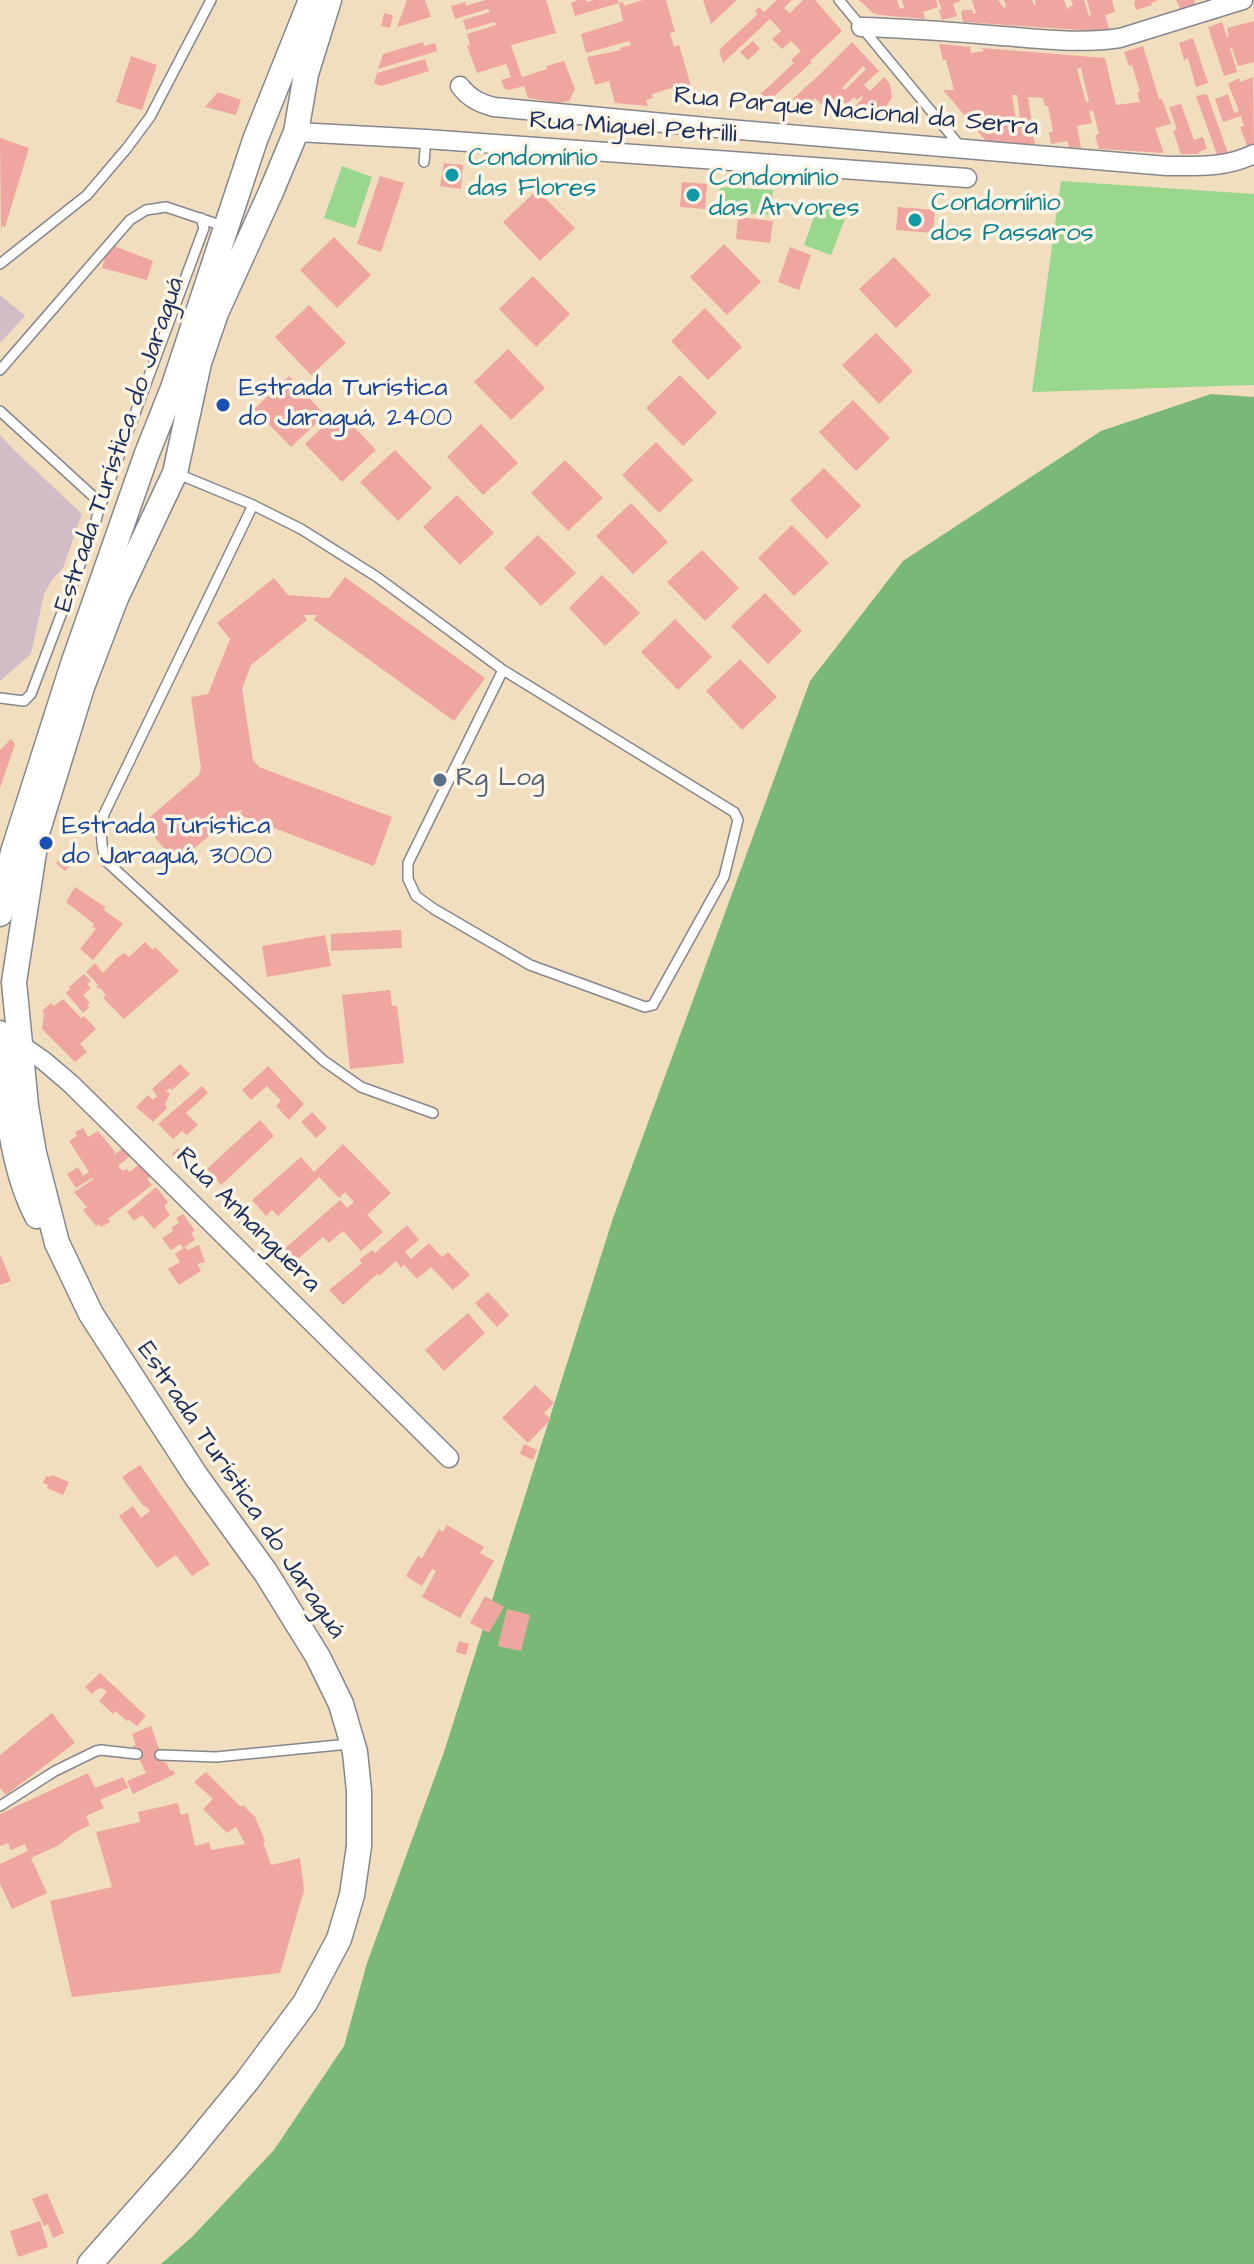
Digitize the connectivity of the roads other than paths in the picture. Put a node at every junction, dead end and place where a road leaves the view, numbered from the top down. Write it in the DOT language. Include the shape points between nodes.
graph roads {
  1 [pos="211,0"];
  2 [pos="311,0"];
  3 [pos="329,0"];
  4 [pos="839,0"];
  5 [pos="1243,0"];
  6 [pos="861,27"];
  7 [pos="460,86"];
  8 [pos="296,132"];
  9 [pos="426,139"];
  10 [pos="255,140"];
  11 [pos="962,148"];
  12 [pos="1254,154"];
  13 [pos="424,162"];
  14 [pos="967,178"];
  15 [pos="201,218"];
  16 [pos="226,228"];
  17 [pos="0,264"];
  18 [pos="0,370"];
  19 [pos="0,411"];
  20 [pos="146,456"];
  21 [pos="175,473"];
  22 [pos="253,505"];
  23 [pos="98,513"];
  24 [pos="503,670"];
  25 [pos="0,698"];
  26 [pos="0,914"];
  27 [pos="7,978"];
  28 [pos="6,1041"];
  29 [pos="433,1113"];
  30 [pos="449,1458"];
  31 [pos="352,1743"];
  32 [pos="137,1754"];
  33 [pos="160,1755"];
  34 [pos="0,1806"];
  35 [pos="90,2264"];
  1 -- 17 [label="lane" via="150,117 127,148 87,195"];
  2 -- 10 [label="main road, Estrada Turística do Jaraguá"];
  3 -- 8 [label="main road, Estrada Turística do Jaraguá" via="306,74"];
  4 -- 6 [label="lane"];
  5 -- 6 [label="street" via="1100,42"];
  6 -- 11 [label="lane"];
  7 -- 11 [label="street, Rua Parque Nacional da Serra" via="467,96 494,107"];
  8 -- 9 [label="street, Rua Miguel Petrilli"];
  8 -- 10 [label="main road"];
  8 -- 21 [label="main road, Estrada Turística do Jaraguá" via="216,313 199,363"];
  9 -- 13 [label="lane"];
  9 -- 14 [label="street, Rua Miguel Petrilli"];
  10 -- 16 [label="main road, Estrada Turística do Jaraguá"];
  11 -- 12 [label="street, Rua Parque Nacional da Serra" via="1167,166 1216,167"];
  15 -- 16 [label="lane"];
  15 -- 18 [label="lane" via="166,207 130,220"];
  15 -- 23 [label="lane" via="204,228"];
  16 -- 20 [label="main road, Estrada Turística do Jaraguá"];
  19 -- 23 [label="lane" via="96,499"];
  20 -- 21 [label="main road"];
  20 -- 26 [label="main road, Estrada Turística do Jaraguá" via="10,847"];
  21 -- 22 [label="lane"];
  21 -- 27 [label="main road, Estrada Turística do Jaraguá" via="116,598 78,701 37,833"];
  22 -- 24 [label="lane" via="377,577"];
  22 -- 29 [label="lane" via="104,814 101,846 106,861 324,1061 361,1087"];
  23 -- 25 [label="lane" via="31,694 24,701"];
  24 -- 24 [label="lane" via="408,863 408,879 425,903 530,965 645,1007 653,1005 724,877 736,815"];
  27 -- 28 [label="main road, Estrada Turística do Jaraguá"];
  28 -- 30 [label="street, Rua Anhanguera" via="71,1084"];
  28 -- 31 [label="main road, Estrada Turística do Jaraguá" via="11,1131 34,1209 128,1373 318,1657 341,1704"];
  31 -- 33 [label="lane" via="216,1757"];
  31 -- 35 [label="main road, Estrada Turística do Jaraguá" via="359,1846 339,1939 305,2003 247,2081"];
  32 -- 34 [label="lane" via="96,1751"];
}
